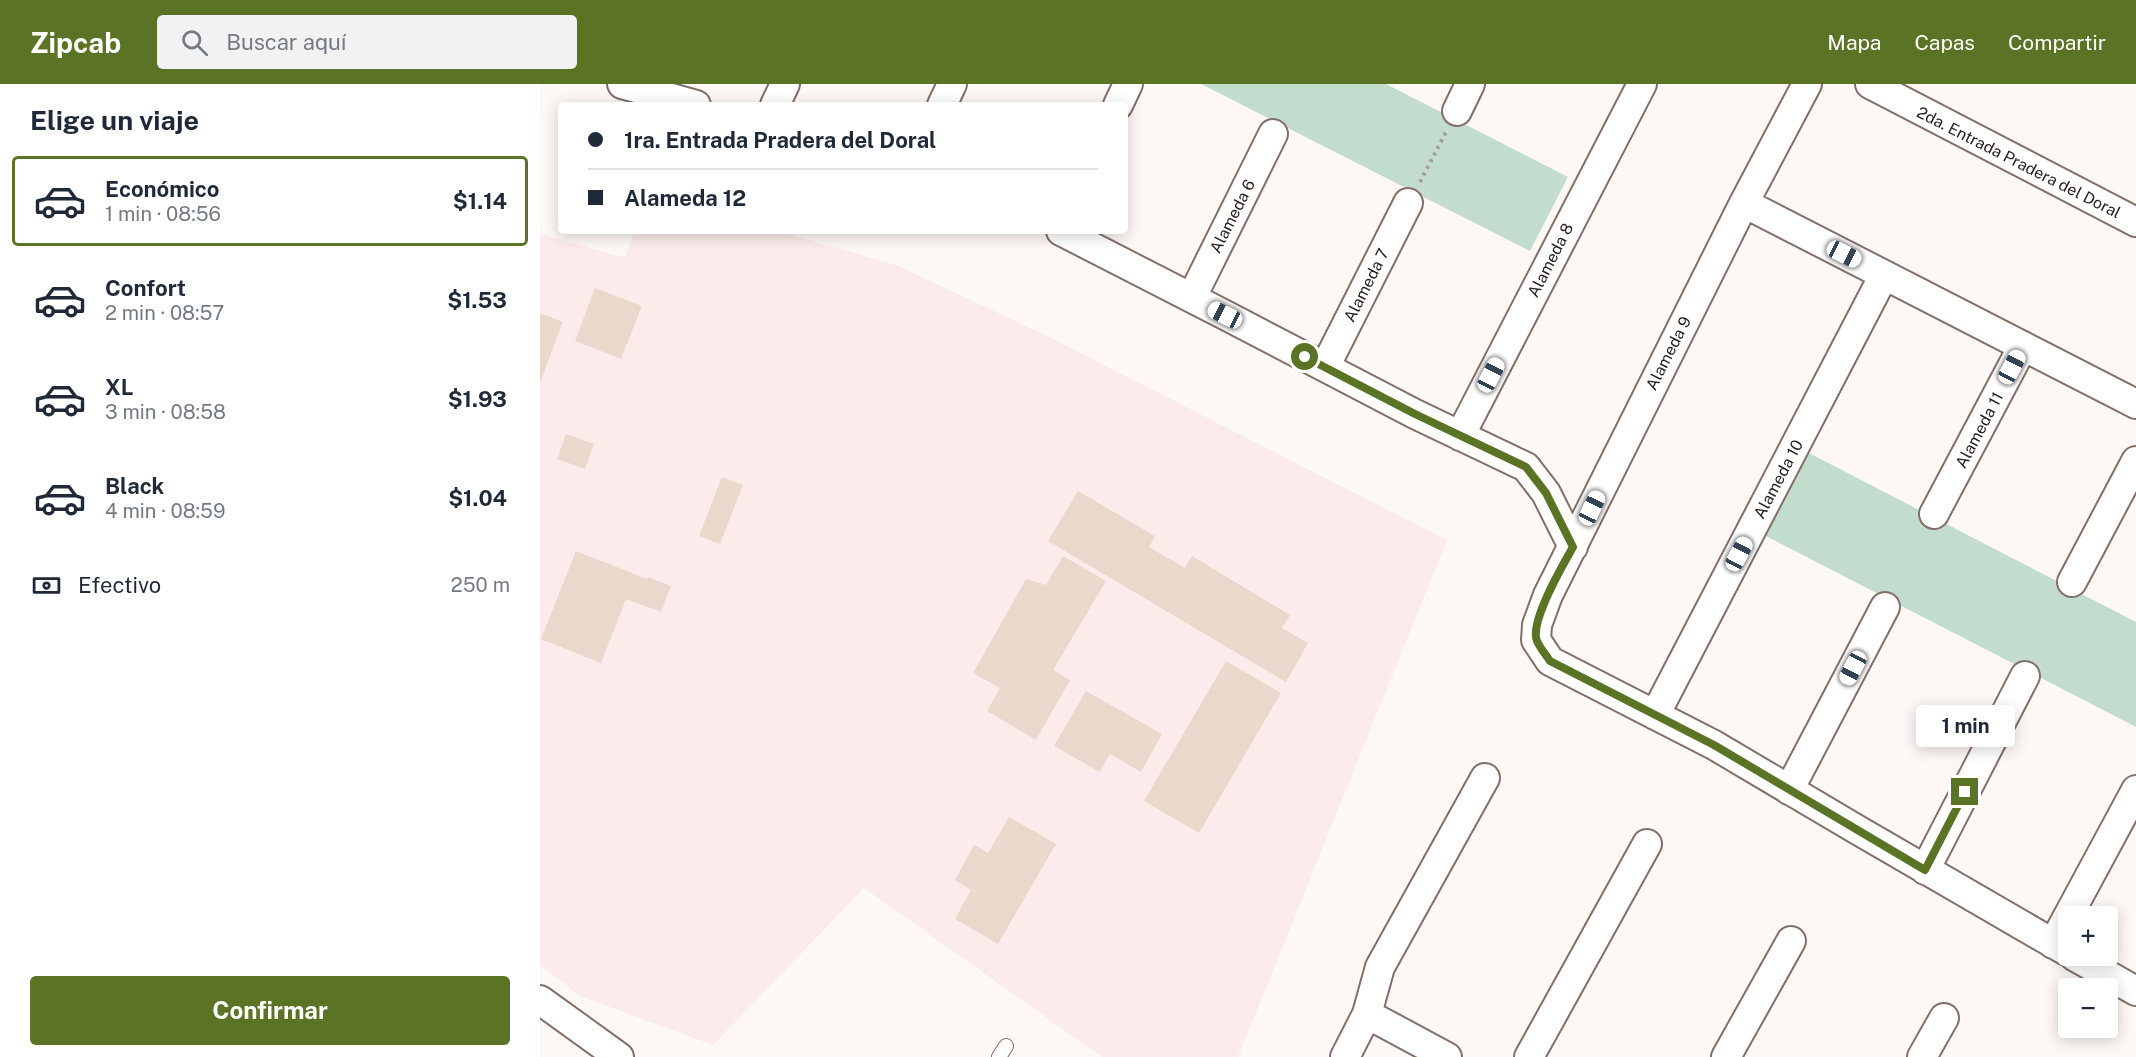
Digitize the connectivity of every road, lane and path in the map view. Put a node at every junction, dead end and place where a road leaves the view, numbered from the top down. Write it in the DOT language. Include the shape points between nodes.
graph roads {
  1 [pos="622,84"];
  2 [pos="785,84"];
  3 [pos="952,84"];
  4 [pos="1128,84"];
  5 [pos="1470,84"];
  6 [pos="1642,84"];
  7 [pos="1807,84"];
  8 [pos="1870,84"];
  9 [pos="685,102"];
  10 [pos="776,102"];
  11 [pos="943,102"];
  12 [pos="1119,102"];
  13 [pos="1457,111"];
  14 [pos="1273,135"];
  15 [pos="1408,203"];
  16 [pos="1744,203"];
  17 [pos="2136,222"];
  18 [pos="1067,234"];
  19 [pos="1884,275"];
  20 [pos="1192,297"];
  21 [pos="2023,346"];
  22 [pos="1325,367"];
  23 [pos="2136,404"];
  24 [pos="1460,436"];
  25 [pos="2136,461"];
  26 [pos="1934,514"];
  27 [pos="1573,547"];
  28 [pos="2072,582"];
  29 [pos="1885,607"];
  30 [pos="2025,676"];
  31 [pos="1655,715"];
  32 [pos="1485,778"];
  33 [pos="1789,790"];
  34 [pos="2135,792"];
  35 [pos="1647,844"];
  36 [pos="1925,870"];
  37 [pos="2085,906"];
  38 [pos="1791,941"];
  39 [pos="2058,947"];
  40 [pos="2092,966"];
  41 [pos="2136,991"];
  42 [pos="540,1000"];
  43 [pos="1367,1014"];
  44 [pos="1944,1018"];
  45 [pos="619,1057"];
  46 [pos="1345,1057"];
  47 [pos="1447,1057"];
  48 [pos="1529,1057"];
  49 [pos="1726,1057"];
  50 [pos="1922,1057"];
  1 -- 9 [label="street"];
  2 -- 10 [label="street"];
  3 -- 11 [label="street"];
  4 -- 12 [label="street"];
  5 -- 13 [label="street"];
  6 -- 24 [label="street, Alameda 8"];
  7 -- 16 [label="street, Alameda 9"];
  8 -- 17 [label="street, 2da. Entrada Pradera del Doral"];
  13 -- 15 [label="path"];
  14 -- 20 [label="street, Alameda 6"];
  15 -- 22 [label="street, Alameda 7"];
  16 -- 19 [label="street"];
  16 -- 27 [label="street, Alameda 9"];
  18 -- 20 [label="street"];
  19 -- 21 [label="street"];
  19 -- 31 [label="street, Alameda 10"];
  20 -- 22 [label="street"];
  21 -- 23 [label="street"];
  21 -- 26 [label="street, Alameda 11"];
  22 -- 24 [label="street"];
  24 -- 27 [label="street" via="1526,467 1546,493"];
  25 -- 28 [label="street"];
  27 -- 31 [label="street, Alameda 9" via="1548,594 1536,640 1550,661"];
  29 -- 33 [label="street"];
  30 -- 36 [label="street"];
  31 -- 33 [label="street"];
  32 -- 43 [label="street" via="1380,967"];
  33 -- 36 [label="street"];
  34 -- 37 [label="street"];
  35 -- 48 [label="street"];
  36 -- 39 [label="street"];
  38 -- 49 [label="street"];
  40 -- 41 [label="street"];
  42 -- 45 [label="street"];
  43 -- 46 [label="street"];
  43 -- 47 [label="street"];
  44 -- 50 [label="street"];
}
